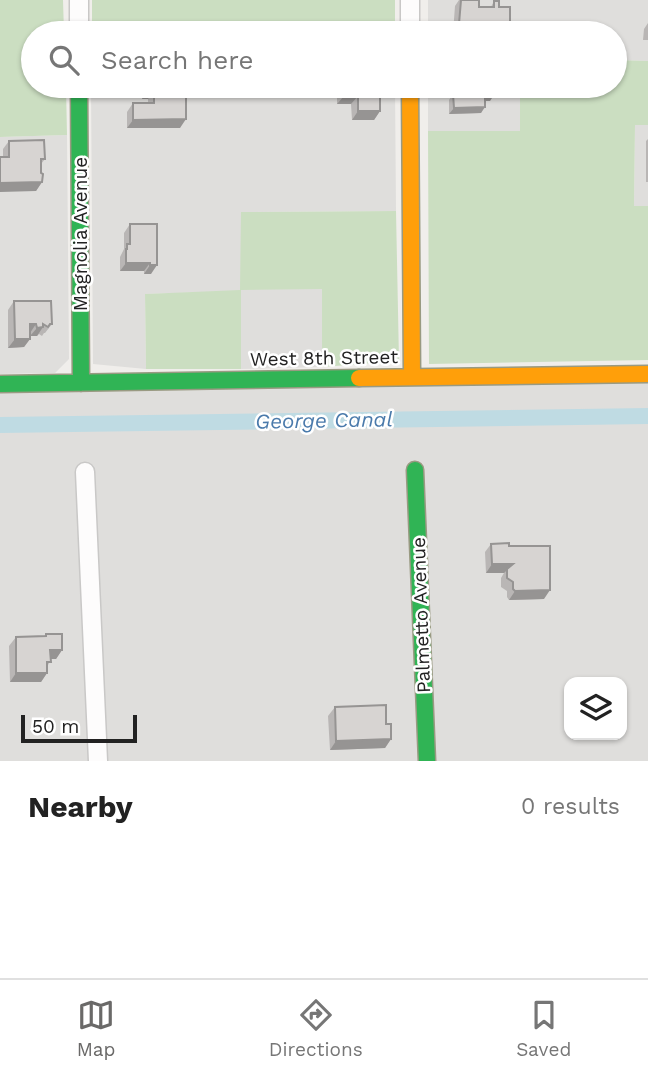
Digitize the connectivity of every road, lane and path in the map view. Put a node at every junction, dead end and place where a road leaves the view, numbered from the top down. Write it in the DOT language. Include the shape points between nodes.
graph roads {
  1 [pos="79,0"];
  2 [pos="410,0"];
  3 [pos="79,21"];
  4 [pos="410,21"];
  5 [pos="79,98"];
  6 [pos="410,98"];
  7 [pos="648,374"];
  8 [pos="412,377"];
  9 [pos="81,383"];
  10 [pos="0,384"];
  11 [pos="415,470"];
  12 [pos="85,472"];
  13 [pos="98,761"];
  14 [pos="427,761"];
  1 -- 3 [label="street"];
  2 -- 4 [label="street"];
  5 -- 9 [label="street, Magnolia Avenue"];
  6 -- 8 [label="street"];
  7 -- 8 [label="street, West 8th Street"];
  8 -- 9 [label="street, West 8th Street"];
  9 -- 10 [label="street, West 8th Street"];
  11 -- 14 [label="street, Palmetto Avenue"];
  12 -- 13 [label="street"];
}
